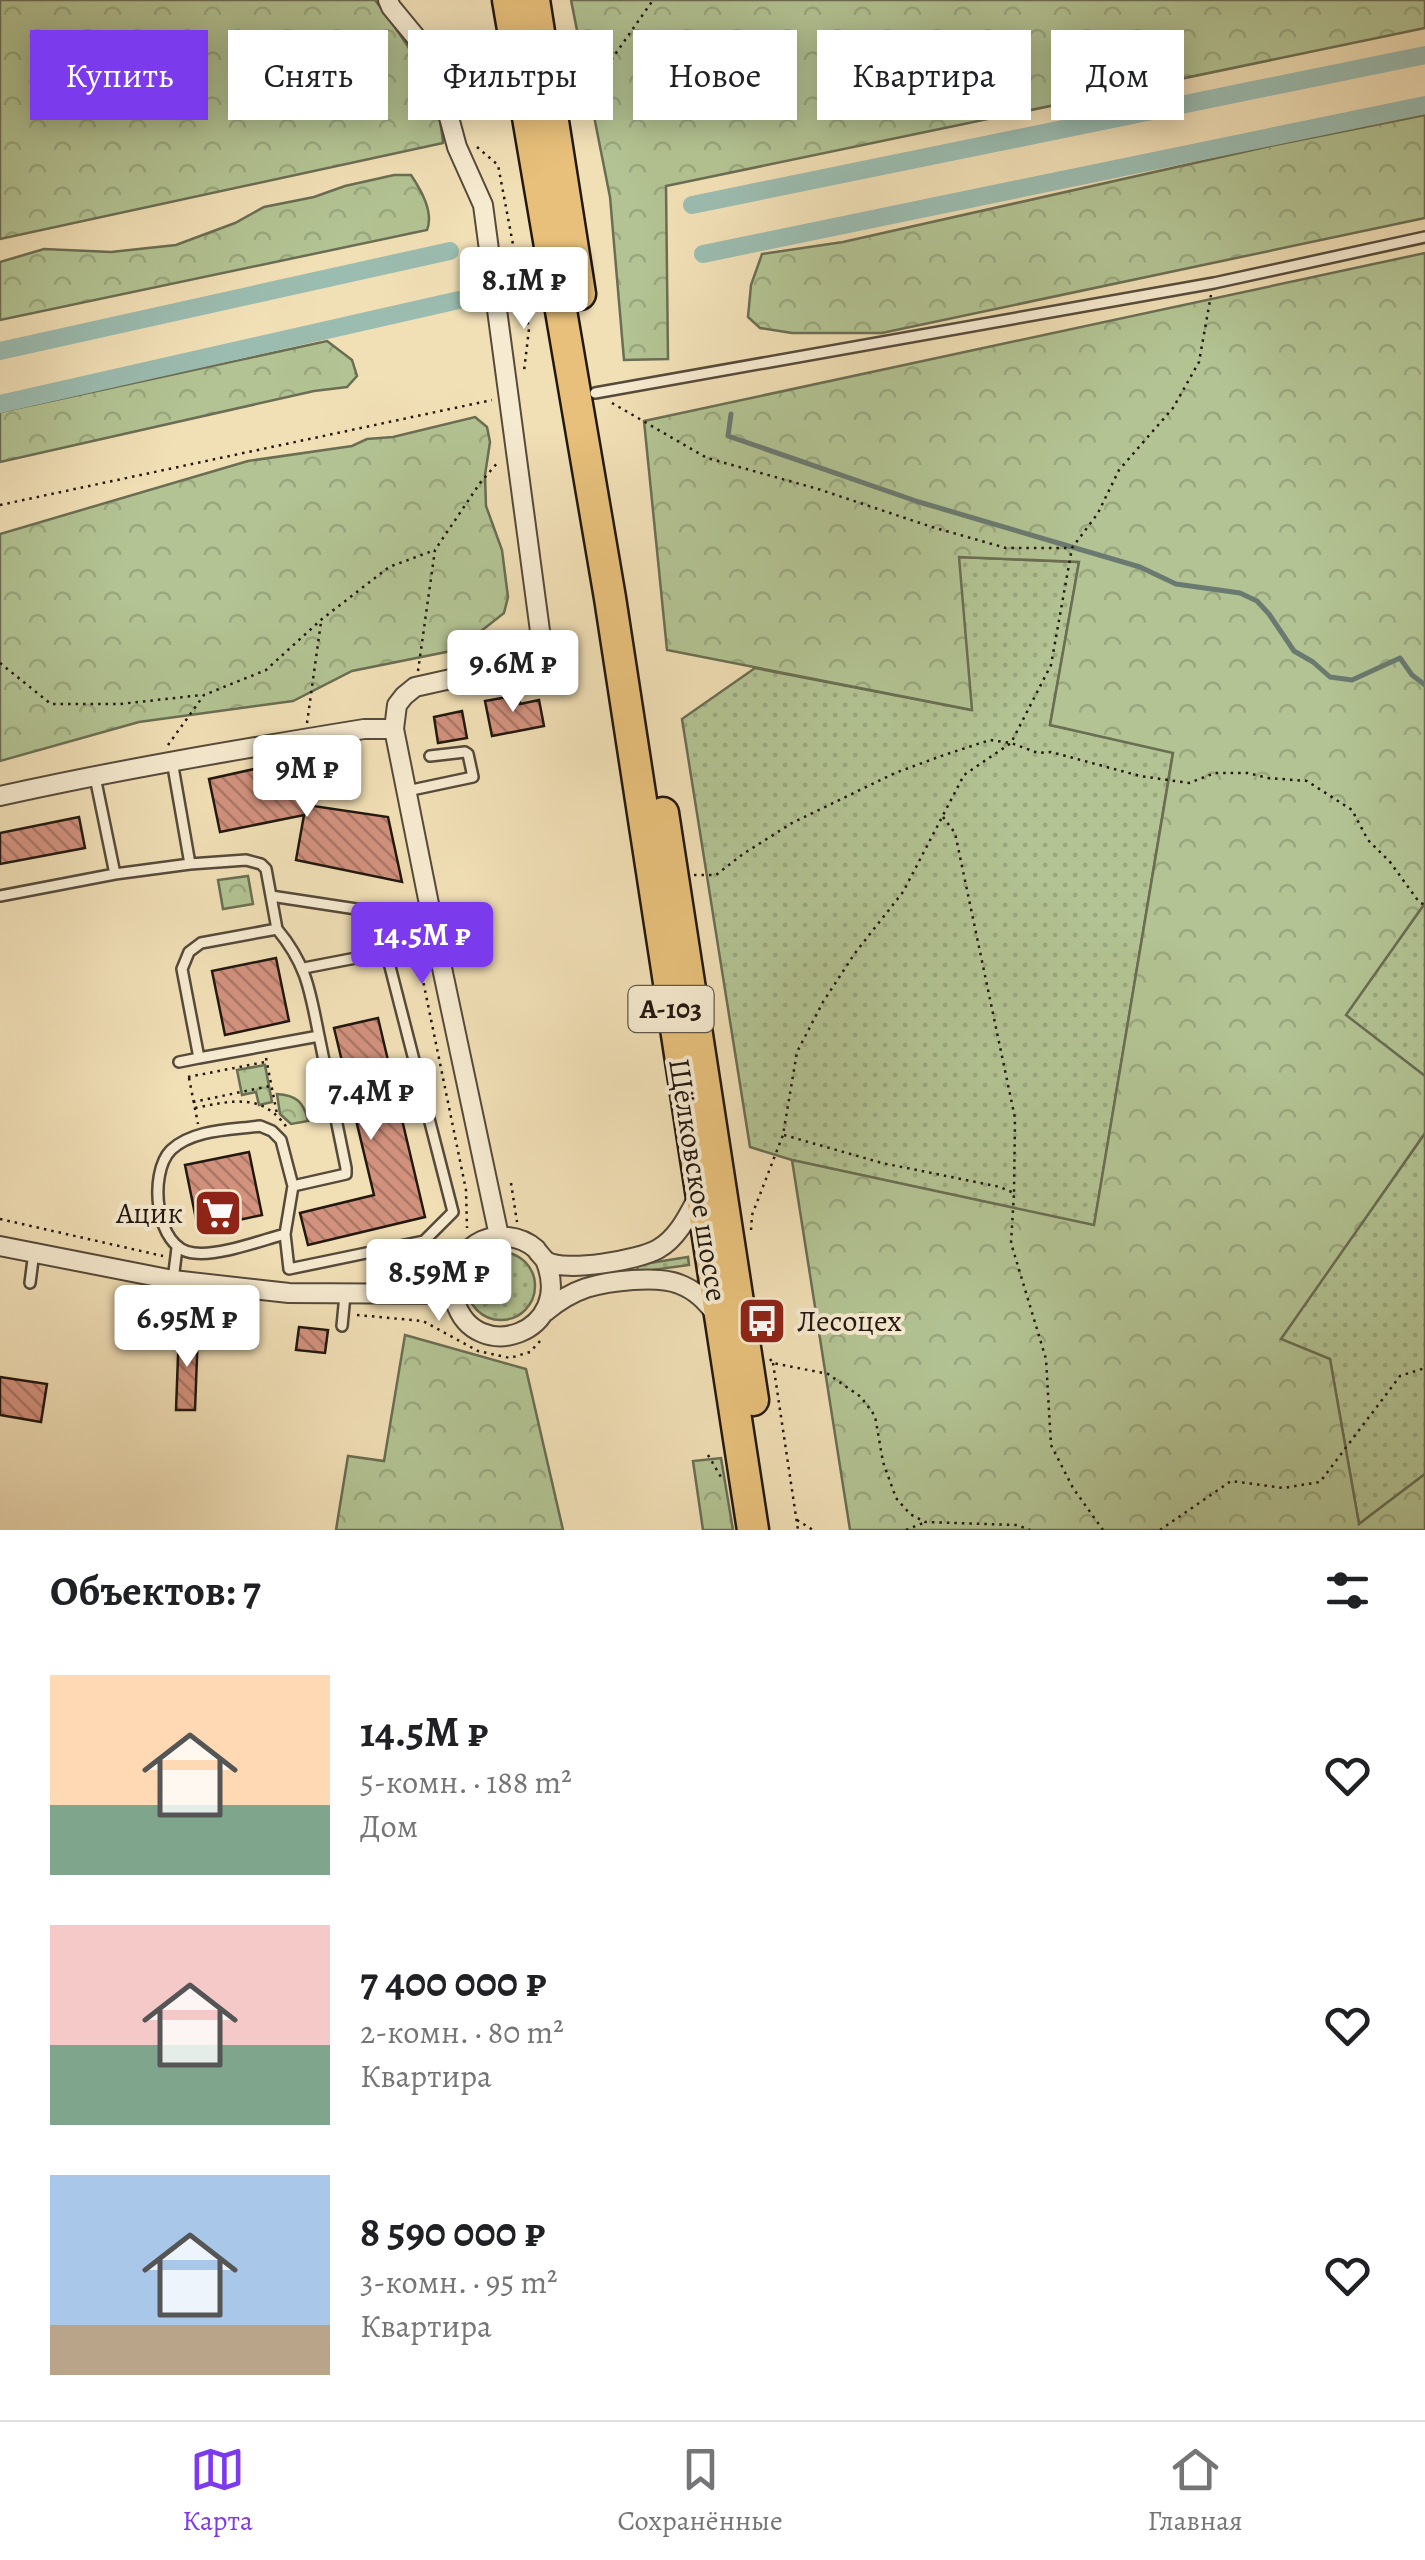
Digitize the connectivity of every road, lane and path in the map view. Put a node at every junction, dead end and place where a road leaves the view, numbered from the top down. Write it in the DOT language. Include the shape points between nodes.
graph roads {
  1 [pos="388,0"];
  2 [pos="508,0"];
  3 [pos="534,0"];
  4 [pos="653,0"];
  5 [pos="613,57"];
  6 [pos="467,142"];
  7 [pos="1425,238"];
  8 [pos="1214,283"];
  9 [pos="521,378"];
  10 [pos="595,393"];
  11 [pos="508,396"];
  12 [pos="514,443"];
  13 [pos="0,506"];
  14 [pos="1072,548"];
  15 [pos="435,550"];
  16 [pos="322,619"];
  17 [pos="0,663"];
  18 [pos="415,687"];
  19 [pos="204,695"];
  20 [pos="307,725"];
  21 [pos="394,728"];
  22 [pos="1010,744"];
  23 [pos="168,756"];
  24 [pos="430,756"];
  25 [pos="95,774"];
  26 [pos="406,791"];
  27 [pos="0,796"];
  28 [pos="942,816"];
  29 [pos="190,864"];
  30 [pos="115,874"];
  31 [pos="673,875"];
  32 [pos="0,896"];
  33 [pos="272,896"];
  34 [pos="1425,905"];
  35 [pos="277,928"];
  36 [pos="438,949"];
  37 [pos="387,952"];
  38 [pos="304,968"];
  39 [pos="319,1036"];
  40 [pos="264,1046"];
  41 [pos="200,1058"];
  42 [pos="179,1062"];
  43 [pos="267,1062"];
  44 [pos="271,1086"];
  45 [pos="193,1102"];
  46 [pos="783,1135"];
  47 [pos="200,1136"];
  48 [pos="281,1140"];
  49 [pos="512,1183"];
  50 [pos="293,1186"];
  51 [pos="1014,1193"];
  52 [pos="700,1195"];
  53 [pos="517,1222"];
  54 [pos="285,1234"];
  55 [pos="750,1234"];
  56 [pos="499,1236"];
  57 [pos="0,1246"];
  58 [pos="177,1248"];
  59 [pos="34,1252"];
  60 [pos="545,1260"];
  61 [pos="289,1269"];
  62 [pos="173,1280"];
  63 [pos="30,1282"];
  64 [pos="289,1293"];
  65 [pos="453,1294"];
  66 [pos="345,1295"];
  67 [pos="545,1312"];
  68 [pos="719,1317"];
  69 [pos="342,1326"];
  70 [pos="766,1354"];
  71 [pos="773,1363"];
  72 [pos="1425,1368"];
  73 [pos="925,1522"];
  74 [pos="784,1524"];
  75 [pos="752,1530"];
  76 [pos="798,1530"];
  77 [pos="813,1530"];
  78 [pos="906,1530"];
  79 [pos="1030,1530"];
  80 [pos="1103,1530"];
  81 [pos="1160,1530"];
  1 -- 11 [label="street" via="433,58 457,147 483,205"];
  2 -- 52 [label="main road, Щёлковское шоссе / А-103" via="589,470"];
  3 -- 10 [label="main road, Щёлковское шоссе / А-103"];
  4 -- 5 [label="path"];
  6 -- 9 [label="path" via="498,166 529,330"];
  7 -- 8 [label="lane"];
  8 -- 10 [label="lane"];
  8 -- 14 [label="path" via="1199,362 1173,408 1119,470"];
  10 -- 14 [label="path" via="706,458 1006,548"];
  10 -- 31 [label="main road, Щёлковское шоссе / А-103"];
  11 -- 12 [label="street"];
  11 -- 13 [label="path"];
  12 -- 15 [label="path"];
  12 -- 18 [label="street" via="539,648 522,663"];
  14 -- 22 [label="path" via="1051,665"];
  15 -- 16 [label="path" via="390,567"];
  15 -- 18 [label="path"];
  16 -- 19 [label="path" via="266,670"];
  16 -- 20 [label="path"];
  17 -- 19 [label="path" via="51,704"];
  18 -- 21 [label="street" via="397,706"];
  19 -- 23 [label="path"];
  21 -- 23 [label="street"];
  21 -- 26 [label="street"];
  22 -- 28 [label="path" via="964,775"];
  22 -- 31 [label="path" via="990,740 895,773 792,823 716,876"];
  22 -- 34 [label="path" via="1189,783 1215,773 1248,772 1307,781 1352,810 1368,840"];
  23 -- 25 [label="street"];
  23 -- 29 [label="lane"];
  24 -- 26 [label="lane" via="461,750 473,777"];
  25 -- 27 [label="street"];
  25 -- 30 [label="lane"];
  26 -- 36 [label="street"];
  28 -- 46 [label="path" via="903,892 855,953 797,1052"];
  28 -- 51 [label="path" via="955,833 1015,1118"];
  29 -- 30 [label="lane"];
  29 -- 33 [label="lane" via="261,864"];
  30 -- 32 [label="lane"];
  31 -- 74 [label="main road, Щёлковское шоссе / А-103"];
  33 -- 35 [label="lane"];
  33 -- 37 [label="lane" via="376,912"];
  35 -- 38 [label="lane"];
  35 -- 41 [label="lane" via="201,943 189,952 182,969"];
  36 -- 37 [label="lane"];
  36 -- 56 [label="street"];
  37 -- 38 [label="lane"];
  37 -- 61 [label="lane" via="453,1212 424,1241"];
  38 -- 39 [label="lane"];
  39 -- 40 [label="lane"];
  39 -- 50 [label="lane" via="346,1174"];
  40 -- 41 [label="lane"];
  40 -- 43 [label="path"];
  41 -- 42 [label="lane"];
  43 -- 44 [label="path"];
  43 -- 45 [label="path" via="188,1077"];
  44 -- 45 [label="path"];
  44 -- 48 [label="path"];
  45 -- 47 [label="path"];
  46 -- 51 [label="path"];
  46 -- 55 [label="path"];
  47 -- 48 [label="lane" via="260,1126"];
  47 -- 58 [label="lane" via="168,1152 157,1176 162,1227"];
  48 -- 50 [label="lane"];
  49 -- 53 [label="path"];
  50 -- 54 [label="lane"];
  51 -- 80 [label="path" via="1011,1243 1046,1360 1052,1445"];
  52 -- 60 [label="street" via="658,1249 577,1265"];
  52 -- 68 [label="main road, Щёлковское шоссе / А-103"];
  54 -- 58 [label="lane" via="212,1252"];
  54 -- 61 [label="lane"];
  56 -- 60 [label="street" via="526,1242"];
  56 -- 65 [label="street" via="483,1240 458,1262"];
  57 -- 59 [label="street"];
  58 -- 62 [label="lane"];
  59 -- 62 [label="street"];
  59 -- 63 [label="lane"];
  60 -- 67 [label="street" via="552,1286"];
  61 -- 64 [label="lane"];
  62 -- 64 [label="street"];
  64 -- 66 [label="street"];
  65 -- 66 [label="street"];
  65 -- 67 [label="street" via="464,1319 486,1334 513,1335"];
  66 -- 69 [label="lane"];
  67 -- 68 [label="street" via="586,1288 662,1280 690,1288"];
  68 -- 75 [label="main road, Щёлковское шоссе / А-103"];
  70 -- 71 [label="path"];
  71 -- 73 [label="path" via="828,1374 861,1397 875,1416 896,1498"];
  71 -- 74 [label="path"];
  72 -- 81 [label="path" via="1400,1376 1320,1482 1283,1488 1230,1480"];
  73 -- 78 [label="path"];
  73 -- 79 [label="path"];
  74 -- 76 [label="path"];
  74 -- 77 [label="path"];
}
